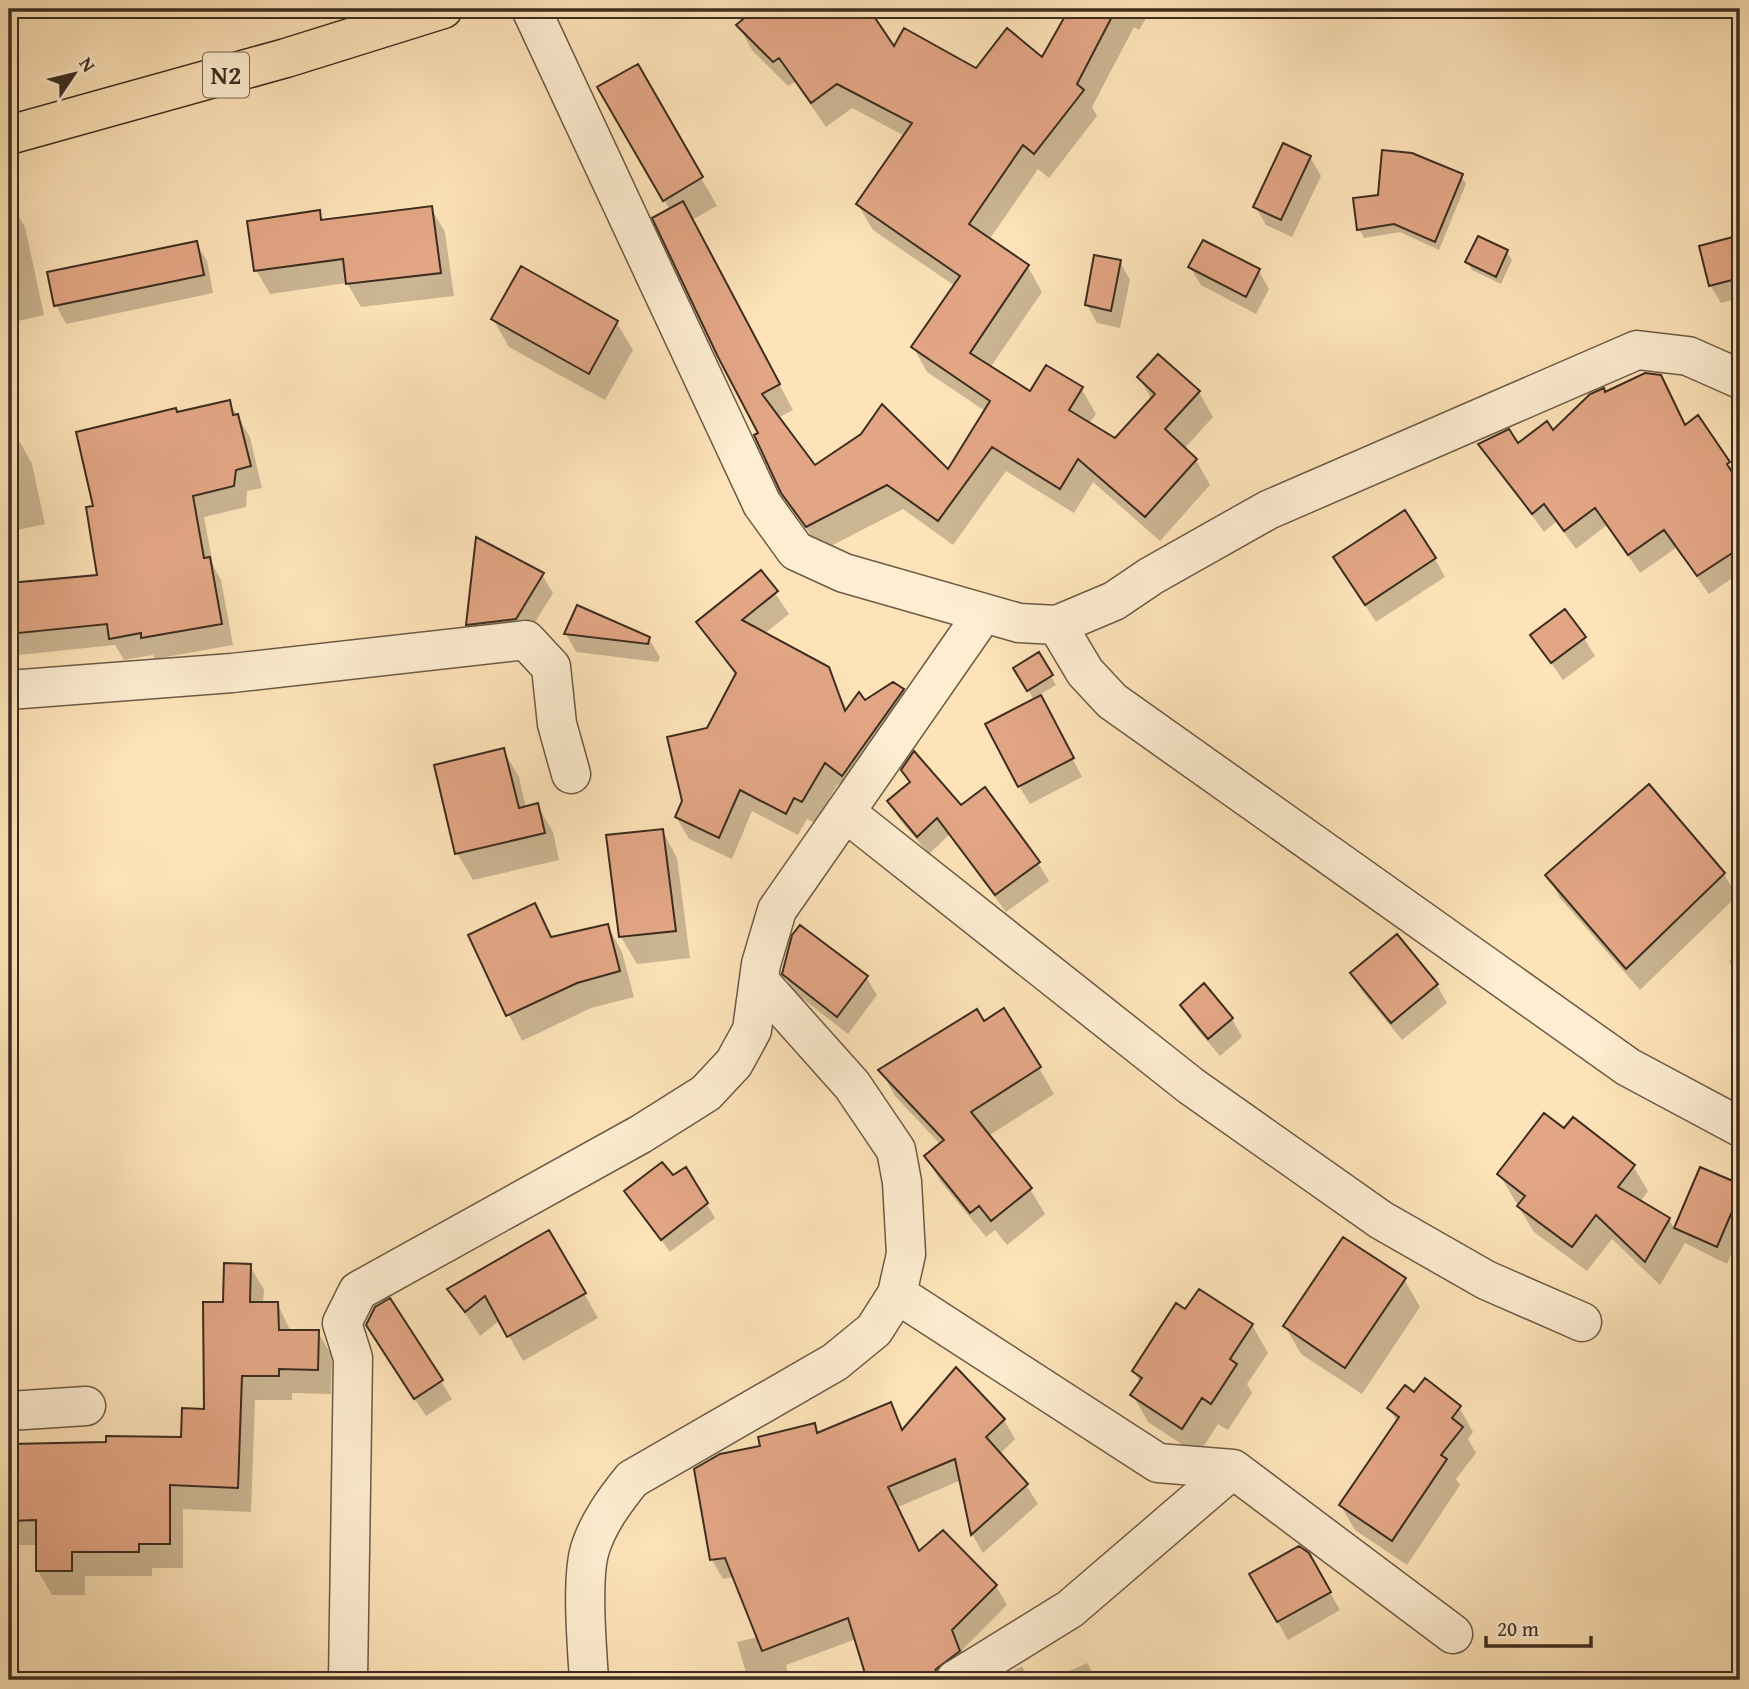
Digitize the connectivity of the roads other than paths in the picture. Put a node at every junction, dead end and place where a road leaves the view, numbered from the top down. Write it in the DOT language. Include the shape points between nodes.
graph roads {
  1 [pos="443,9"];
  2 [pos="531,9"];
  3 [pos="9,135"];
  4 [pos="1740,379"];
  5 [pos="983,614"];
  6 [pos="1057,625"];
  7 [pos="9,690"];
  8 [pos="572,774"];
  9 [pos="845,811"];
  10 [pos="760,982"];
  11 [pos="1740,1127"];
  12 [pos="897,1294"];
  13 [pos="1582,1322"];
  14 [pos="86,1406"];
  15 [pos="9,1411"];
  16 [pos="1233,1469"];
  17 [pos="1453,1634"];
  18 [pos="348,1680"];
  19 [pos="589,1680"];
  20 [pos="955,1680"];
  1 -- 3 [label="highway, N2"];
  2 -- 5 [label="street" via="762,504 796,551 844,573"];
  4 -- 6 [label="street" via="1688,356 1637,350 1268,510 1114,601"];
  5 -- 6 [label="street" via="1019,623"];
  5 -- 9 [label="street"];
  6 -- 11 [label="street" via="1085,671 1112,701 1628,1068"];
  7 -- 8 [label="street" via="271,669 526,640 551,667 557,724"];
  9 -- 10 [label="street" via="777,910"];
  9 -- 13 [label="street" via="1191,1086 1381,1220 1486,1280"];
  10 -- 12 [label="street" via="852,1085 897,1150 905,1254"];
  10 -- 18 [label="street" via="752,1030 734,1063 706,1093 358,1291 342,1324 353,1359"];
  12 -- 16 [label="street" via="1158,1463"];
  12 -- 19 [label="street" via="874,1330 835,1362 632,1479 608,1509 589,1550"];
  14 -- 15 [label="street"];
  16 -- 17 [label="street"];
  16 -- 20 [label="street" via="1070,1609"];
}
